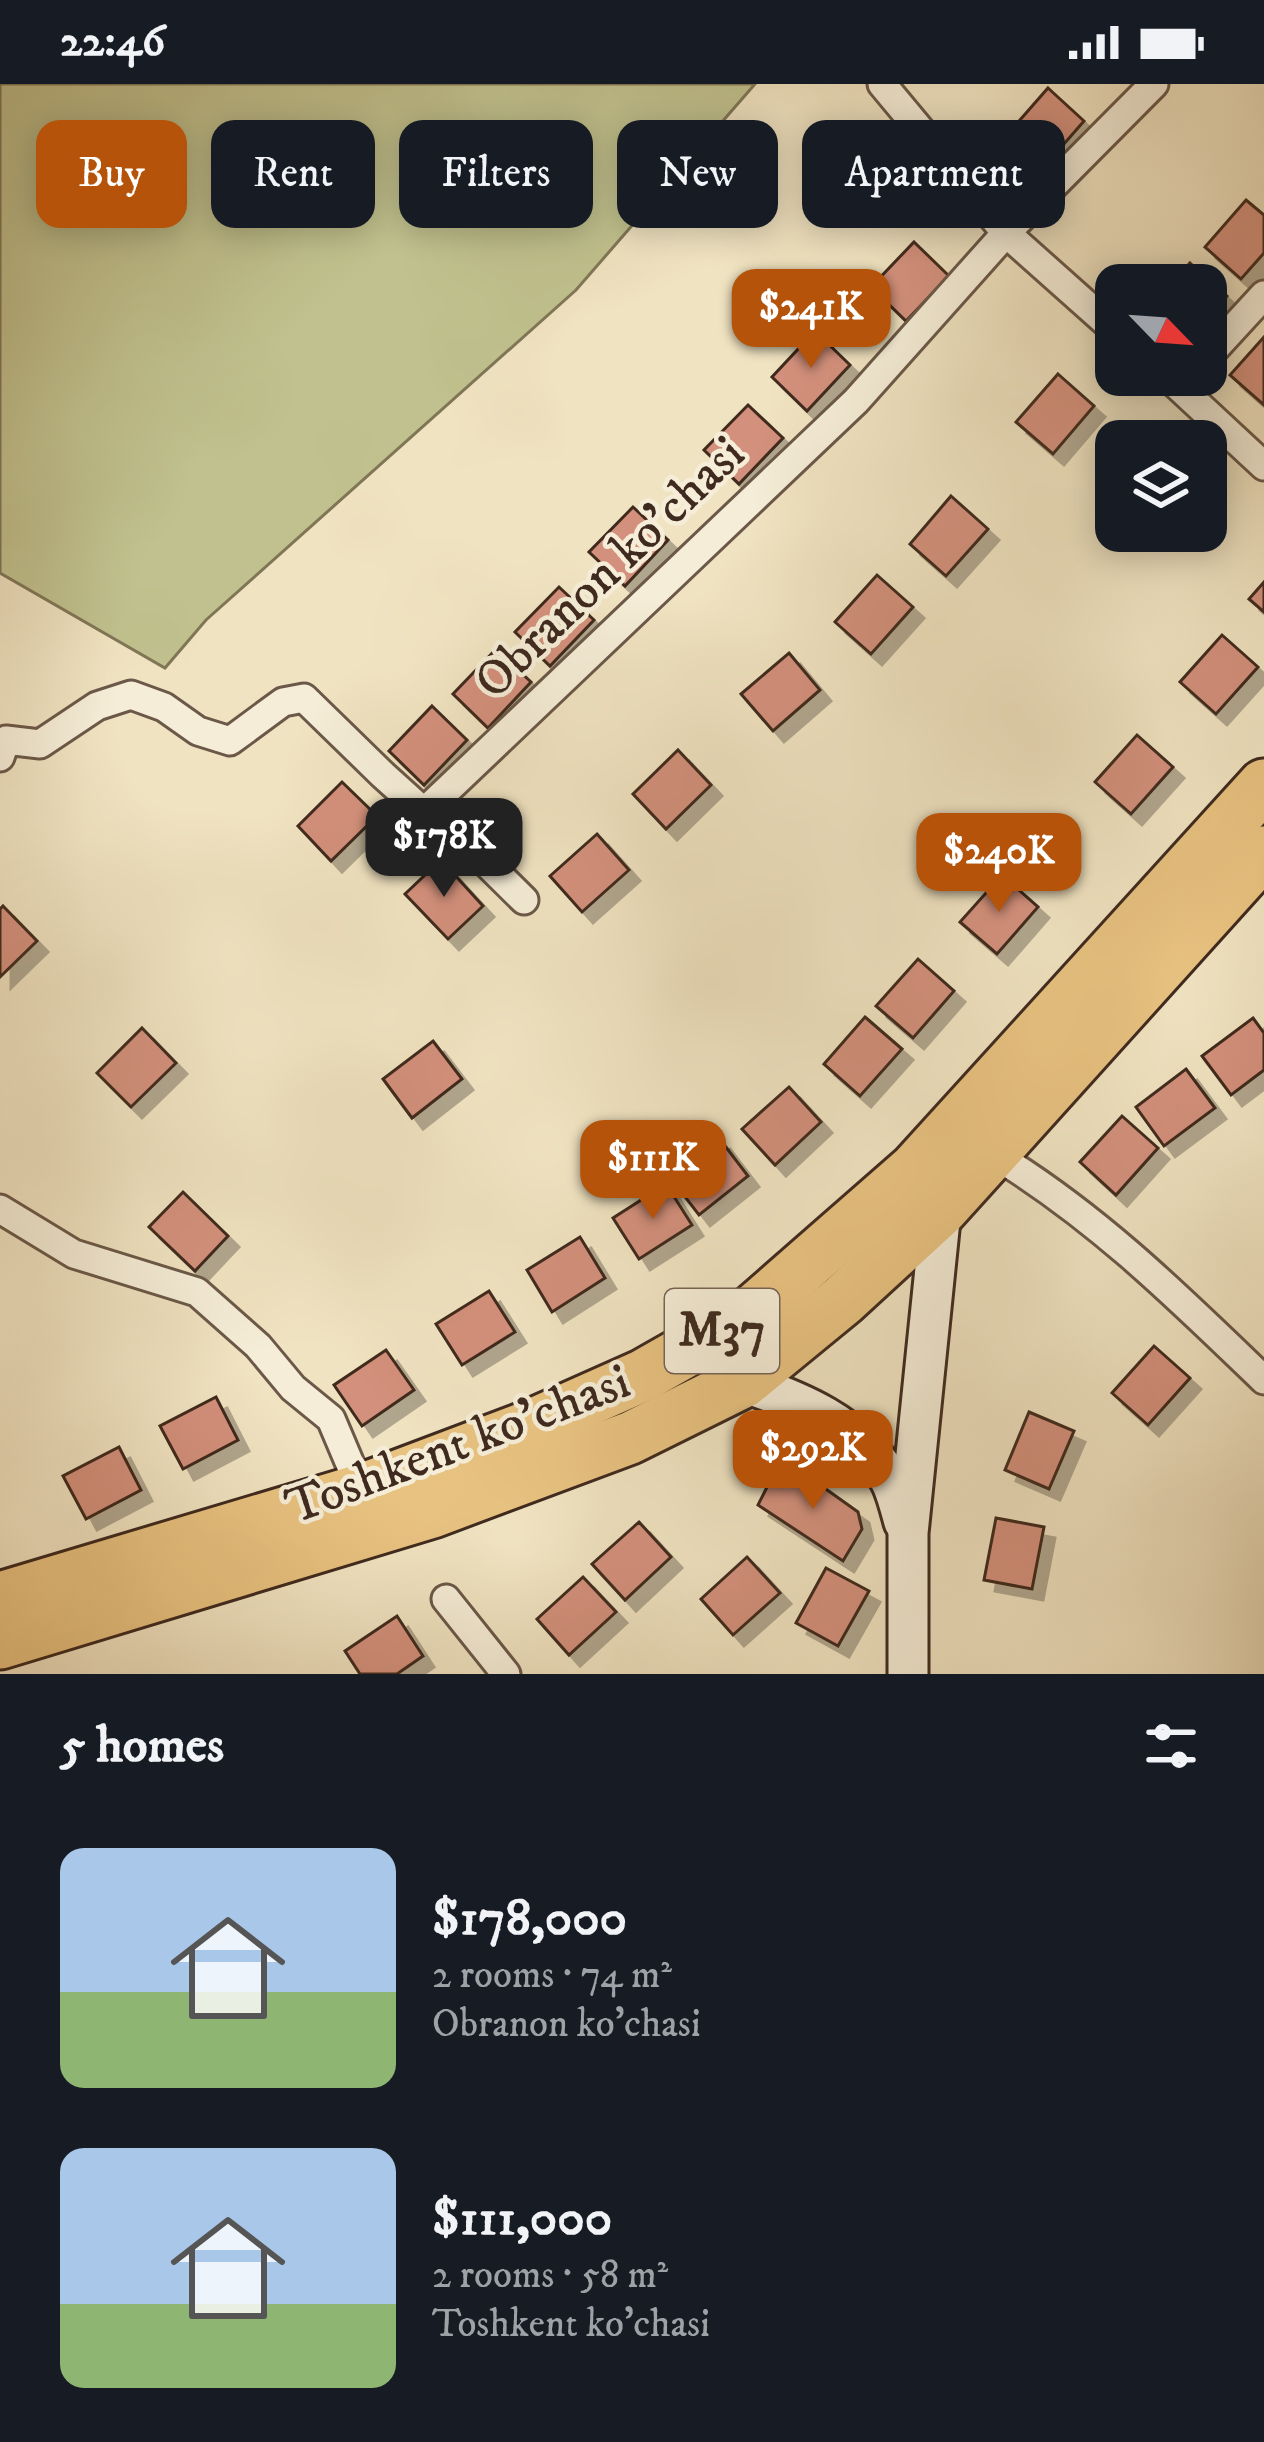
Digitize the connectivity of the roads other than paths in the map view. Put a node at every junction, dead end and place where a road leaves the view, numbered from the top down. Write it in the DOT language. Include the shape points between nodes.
graph roads {
  1 [pos="882,84"];
  2 [pos="1154,84"];
  3 [pos="1006,233"];
  4 [pos="1264,295"];
  5 [pos="1095,312"];
  6 [pos="1227,335"];
  7 [pos="1196,396"];
  8 [pos="1264,466"];
  9 [pos="0,757"];
  10 [pos="1264,785"];
  11 [pos="424,812"];
  12 [pos="1264,852"];
  13 [pos="524,900"];
  14 [pos="995,1154"];
  15 [pos="0,1209"];
  16 [pos="941,1210"];
  17 [pos="1264,1380"];
  18 [pos="743,1382"];
  19 [pos="361,1490"];
  20 [pos="908,1533"];
  21 [pos="0,1598"];
  22 [pos="446,1599"];
  23 [pos="0,1642"];
  24 [pos="506,1674"];
  25 [pos="908,1674"];
  1 -- 3 [label="street"];
  2 -- 3 [label="street, Obranon ko'chasi"];
  3 -- 5 [label="street"];
  3 -- 11 [label="street, Obranon ko'chasi" via="856,401"];
  4 -- 6 [label="street"];
  7 -- 8 [label="street"];
  9 -- 11 [label="street" via="6,740 40,744 97,706 131,695 230,741 283,702 304,698"];
  10 -- 19 [label="highway, Toshkent ko'chasi / M37" via="915,1169 746,1317 644,1375"];
  11 -- 13 [label="street" via="443,820"];
  12 -- 14 [label="highway, Toshkent ko'chasi / M37"];
  14 -- 16 [label="highway, Toshkent ko'chasi / M37"];
  14 -- 17 [label="street" via="1132,1253"];
  15 -- 19 [label="street" via="74,1254 197,1292 332,1419"];
  16 -- 18 [label="highway, Toshkent ko'chasi / M37"];
  16 -- 20 [label="street"];
  18 -- 20 [label="street" via="806,1404 845,1429 889,1478"];
  18 -- 23 [label="highway, Toshkent ko'chasi / M37" via="629,1438 432,1512"];
  19 -- 21 [label="highway, Toshkent ko'chasi / M37"];
  20 -- 25 [label="street"];
  22 -- 24 [label="street"];
}
